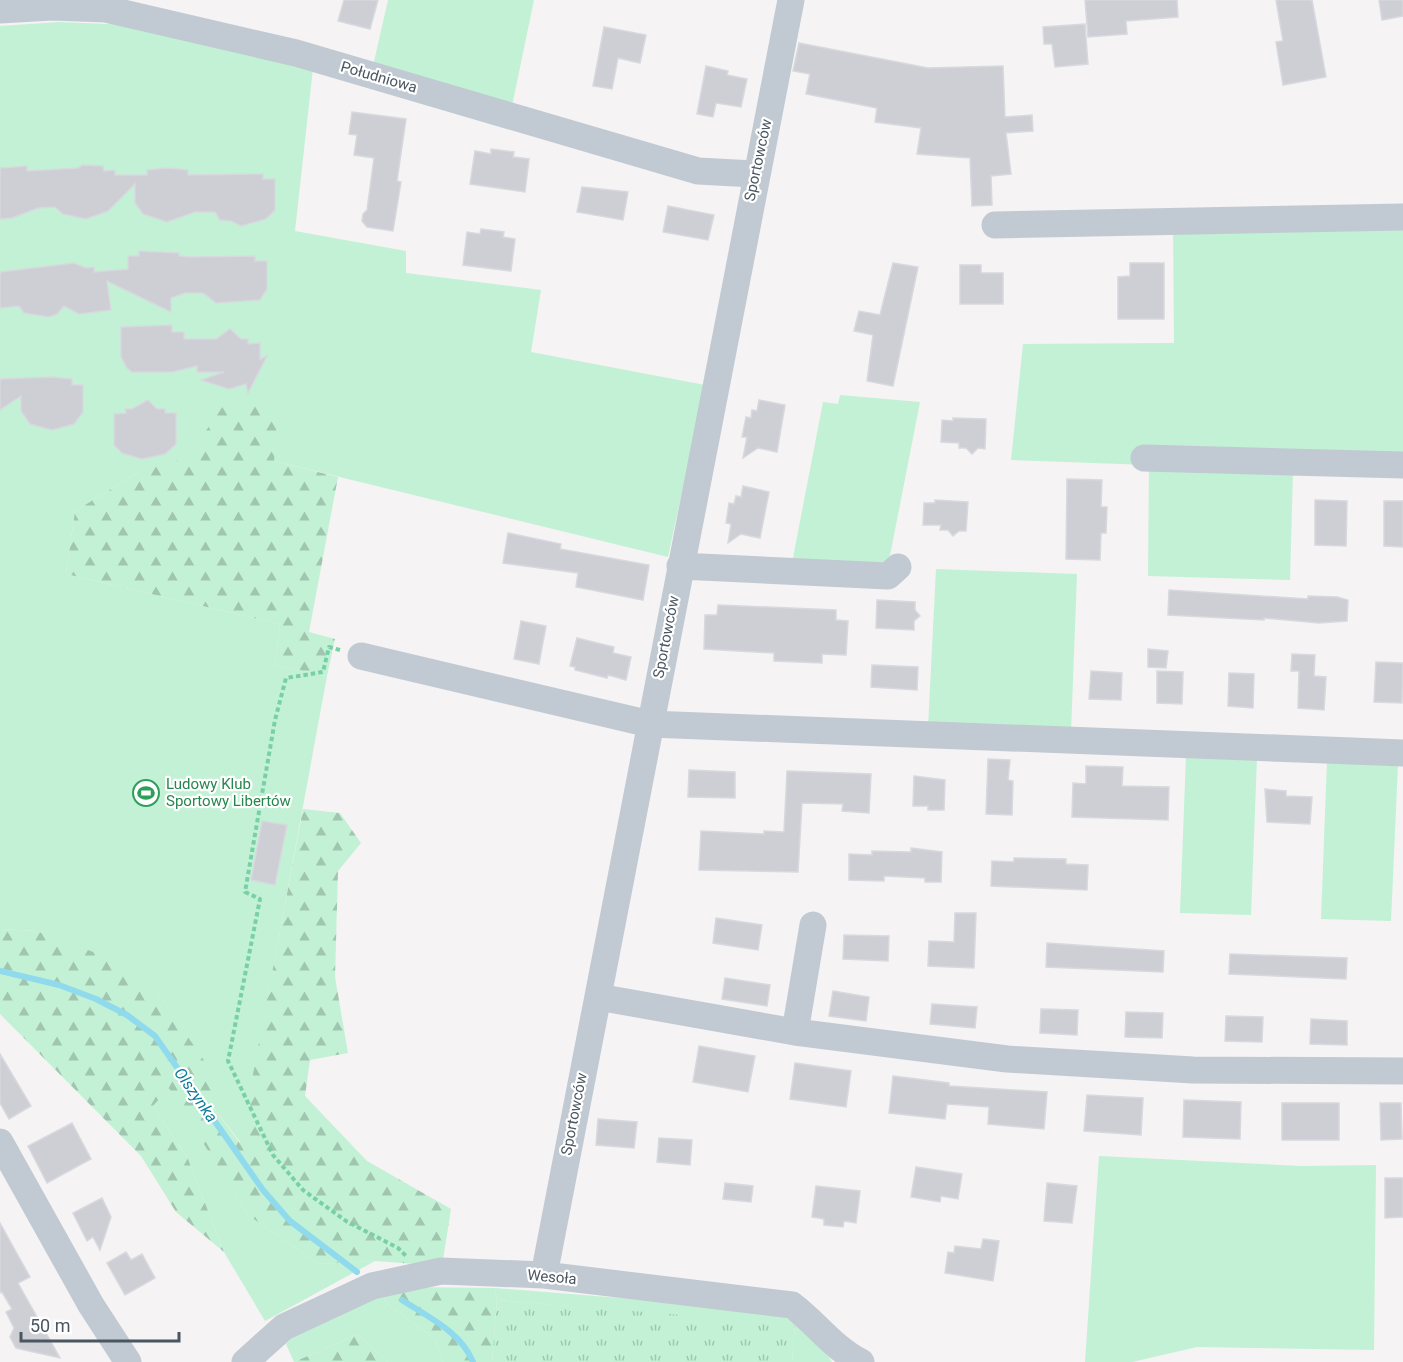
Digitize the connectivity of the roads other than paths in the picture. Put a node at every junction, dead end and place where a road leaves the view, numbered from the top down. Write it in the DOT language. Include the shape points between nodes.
graph roads {
  1 [pos="791,0"];
  2 [pos="0,10"];
  3 [pos="754,174"];
  4 [pos="1403,217"];
  5 [pos="995,225"];
  6 [pos="1144,459"];
  7 [pos="1403,465"];
  8 [pos="680,566"];
  9 [pos="898,567"];
  10 [pos="362,656"];
  11 [pos="650,724"];
  12 [pos="1403,753"];
  13 [pos="813,925"];
  14 [pos="598,997"];
  15 [pos="795,1032"];
  16 [pos="1403,1071"];
  17 [pos="0,1142"];
  18 [pos="544,1275"];
  19 [pos="128,1362"];
  20 [pos="245,1362"];
  21 [pos="861,1362"];
  1 -- 3 [label="street, Sportowców"];
  2 -- 3 [label="street, Południowa" via="52,6 106,9 296,53 698,171"];
  3 -- 8 [label="street, Sportowców"];
  4 -- 5 [label="street"];
  6 -- 7 [label="street"];
  8 -- 9 [label="street" via="888,576"];
  8 -- 11 [label="street, Sportowców"];
  10 -- 11 [label="street"];
  11 -- 12 [label="street"];
  11 -- 14 [label="street, Sportowców"];
  13 -- 15 [label="street"];
  14 -- 15 [label="street"];
  14 -- 18 [label="street, Sportowców"];
  15 -- 16 [label="street" via="1007,1059 1193,1070"];
  17 -- 19 [label="street" via="91,1305"];
  18 -- 20 [label="street, Wesoła" via="441,1271 372,1286 284,1327"];
  18 -- 21 [label="street, Wesoła" via="792,1305 810,1318 828,1341"];
}
